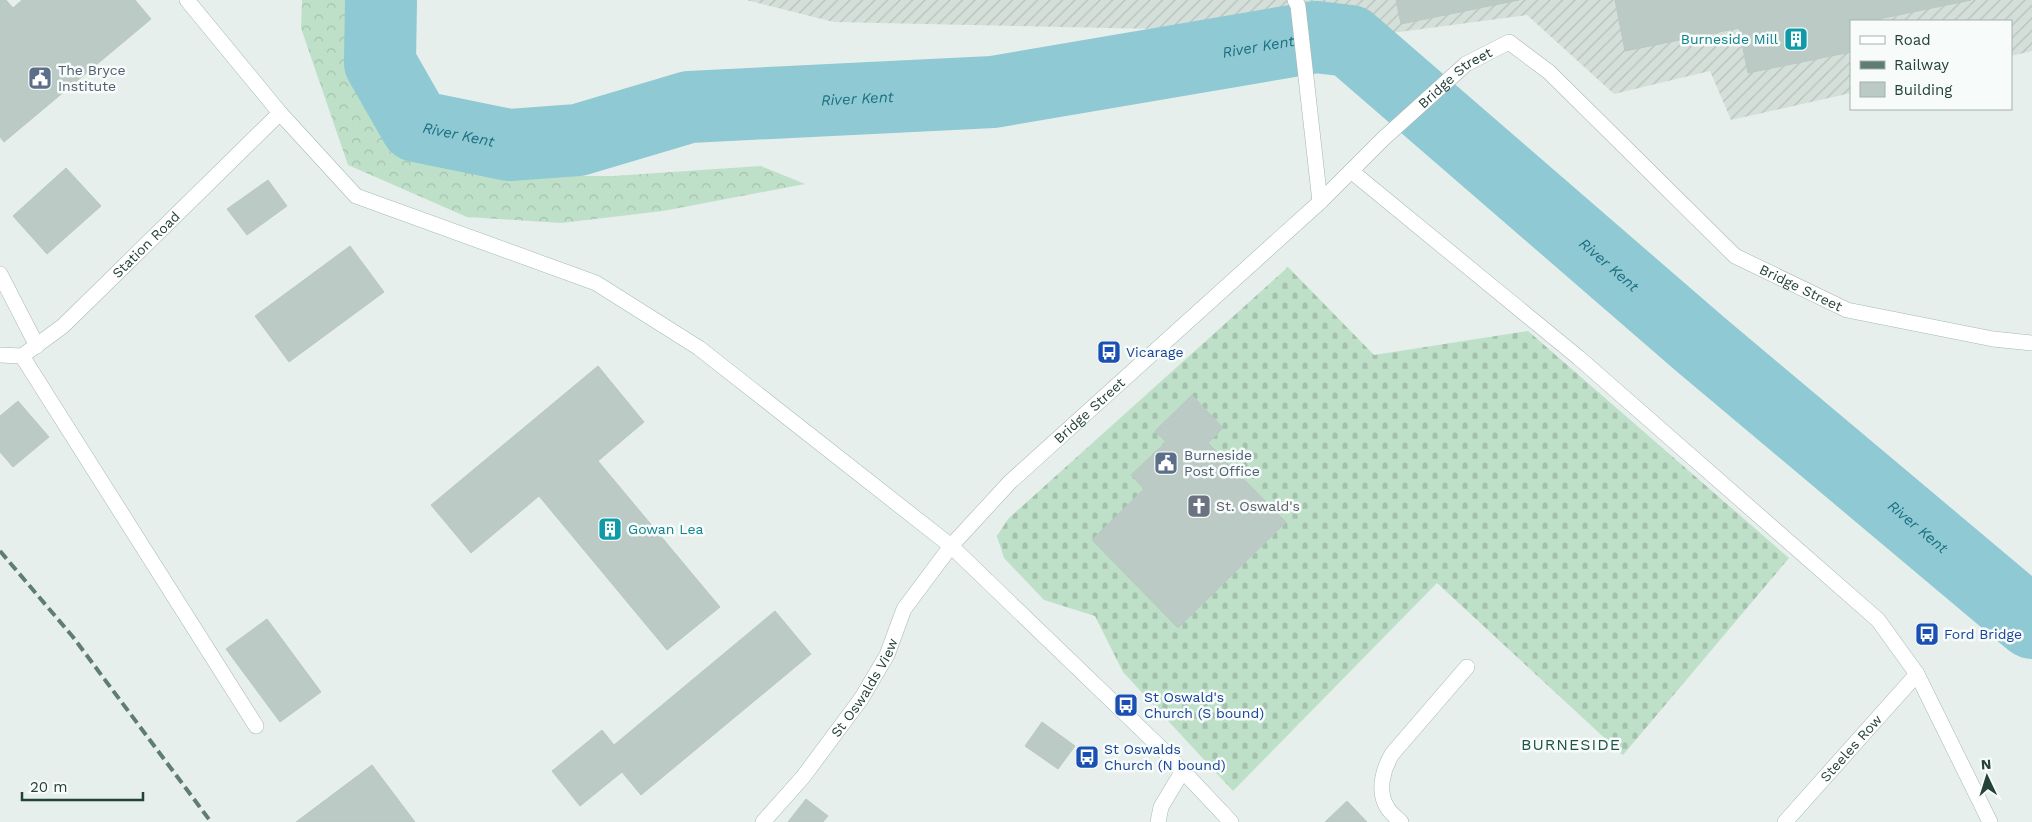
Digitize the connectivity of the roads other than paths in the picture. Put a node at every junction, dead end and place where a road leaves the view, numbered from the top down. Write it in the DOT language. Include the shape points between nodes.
graph roads {
  1 [pos="187,0"];
  2 [pos="1296,3"];
  3 [pos="280,114"];
  4 [pos="1352,171"];
  5 [pos="1320,202"];
  6 [pos="0,274"];
  7 [pos="2032,344"];
  8 [pos="37,346"];
  9 [pos="0,355"];
  10 [pos="22,356"];
  11 [pos="951,546"];
  12 [pos="1467,667"];
  13 [pos="1917,674"];
  14 [pos="256,726"];
  15 [pos="1182,772"];
  16 [pos="763,822"];
  17 [pos="1158,822"];
  18 [pos="1231,822"];
  19 [pos="1401,822"];
  20 [pos="1785,822"];
  21 [pos="1990,822"];
  1 -- 3 [label="street"];
  2 -- 5 [label="street"];
  3 -- 8 [label="street, Station Road" via="63,326"];
  3 -- 11 [label="street" via="356,196 596,283 699,348"];
  4 -- 5 [label="street, Bridge Street"];
  4 -- 7 [label="street, Bridge Street" via="1466,64 1509,42 1549,72 1735,256 1846,310"];
  4 -- 13 [label="street" via="1579,358 1878,620"];
  5 -- 11 [label="street, Bridge Street" via="1010,482"];
  6 -- 8 [label="street"];
  8 -- 10 [label="street, Station Road"];
  9 -- 10 [label="street"];
  10 -- 14 [label="street"];
  11 -- 15 [label="street"];
  11 -- 16 [label="street, St Oswalds View" via="904,609 887,655 861,699 803,777"];
  12 -- 19 [label="street" via="1385,766 1383,795 1387,807"];
  13 -- 20 [label="street, Steeles Row"];
  13 -- 21 [label="street"];
  15 -- 17 [label="street" via="1161,807"];
  15 -- 18 [label="street"];
}
